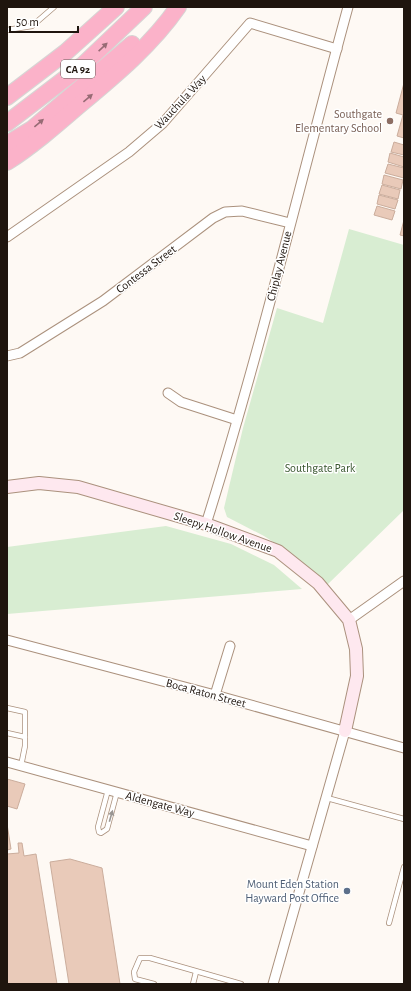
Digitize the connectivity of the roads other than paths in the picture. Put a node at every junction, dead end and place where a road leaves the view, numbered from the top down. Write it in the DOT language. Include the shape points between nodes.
graph roads {
  1 [pos="54,7"];
  2 [pos="116,7"];
  3 [pos="144,7"];
  4 [pos="172,7"];
  5 [pos="178,7"];
  6 [pos="348,7"];
  7 [pos="7,30"];
  8 [pos="337,49"];
  9 [pos="7,96"];
  10 [pos="7,123"];
  11 [pos="7,144"];
  12 [pos="7,162"];
  13 [pos="290,223"];
  14 [pos="7,237"];
  15 [pos="7,356"];
  16 [pos="168,393"];
  17 [pos="237,420"];
  18 [pos="7,486"];
  19 [pos="206,524"];
  20 [pos="403,585"];
  21 [pos="349,620"];
  22 [pos="7,640"];
  23 [pos="230,646"];
  24 [pos="215,695"];
  25 [pos="7,708"];
  26 [pos="345,731"];
  27 [pos="7,733"];
  28 [pos="25,737"];
  29 [pos="404,748"];
  30 [pos="7,762"];
  31 [pos="21,766"];
  32 [pos="108,790"];
  33 [pos="117,792"];
  34 [pos="327,798"];
  35 [pos="404,819"];
  36 [pos="312,846"];
  37 [pos="404,867"];
  38 [pos="389,924"];
  39 [pos="196,972"];
  40 [pos="154,984"];
  41 [pos="193,984"];
  42 [pos="241,984"];
  43 [pos="273,984"];
  1 -- 7 [label="lane" via="32,26"];
  2 -- 9 [label="highway, CA 92" via="66,52"];
  10 -- 3 [label="highway, CA 92, one-way" via="83,65"];
  11 -- 4 [label="highway, one-way" via="37,125 112,63"];
  12 -- 5 [label="highway, one-way" via="26,150 118,72 167,23"];
  6 -- 8 [label="street, Chiplay Avenue"];
  8 -- 13 [label="street, Chiplay Avenue"];
  8 -- 14 [label="street, Wauchula Way" via="250,23 163,123 130,152"];
  13 -- 15 [label="street, Contessa Street" via="242,211 225,212 103,301 20,353"];
  13 -- 17 [label="street, Chiplay Avenue" via="266,322"];
  16 -- 17 [label="street" via="181,402"];
  17 -- 19 [label="street, Chiplay Avenue"];
  18 -- 19 [label="street, Sleepy Hollow Avenue" via="39,483 78,487"];
  19 -- 21 [label="street, Sleepy Hollow Avenue" via="278,551 318,583"];
  20 -- 21 [label="street"];
  21 -- 26 [label="street, Sleepy Hollow Avenue" via="356,649 357,676"];
  22 -- 24 [label="street, Boca Raton Street"];
  23 -- 24 [label="street"];
  24 -- 26 [label="street, Boca Raton Street"];
  25 -- 28 [label="lane" via="25,712"];
  26 -- 29 [label="street, Boca Raton Street"];
  26 -- 34 [label="street"];
  27 -- 28 [label="lane"];
  28 -- 31 [label="lane"];
  30 -- 31 [label="street, Aldengate Way"];
  31 -- 32 [label="street, Aldengate Way"];
  32 -- 33 [label="street, Aldengate Way"];
  32 -- 33 [label="lane, one-way" via="98,827 101,833 107,829"];
  33 -- 36 [label="street, Aldengate Way"];
  34 -- 35 [label="lane"];
  34 -- 36 [label="street"];
  36 -- 43 [label="street"];
  37 -- 38 [label="lane"];
  39 -- 40 [label="lane" via="140,958 134,972 135,979"];
  39 -- 41 [label="lane"];
  39 -- 42 [label="lane"];
}
